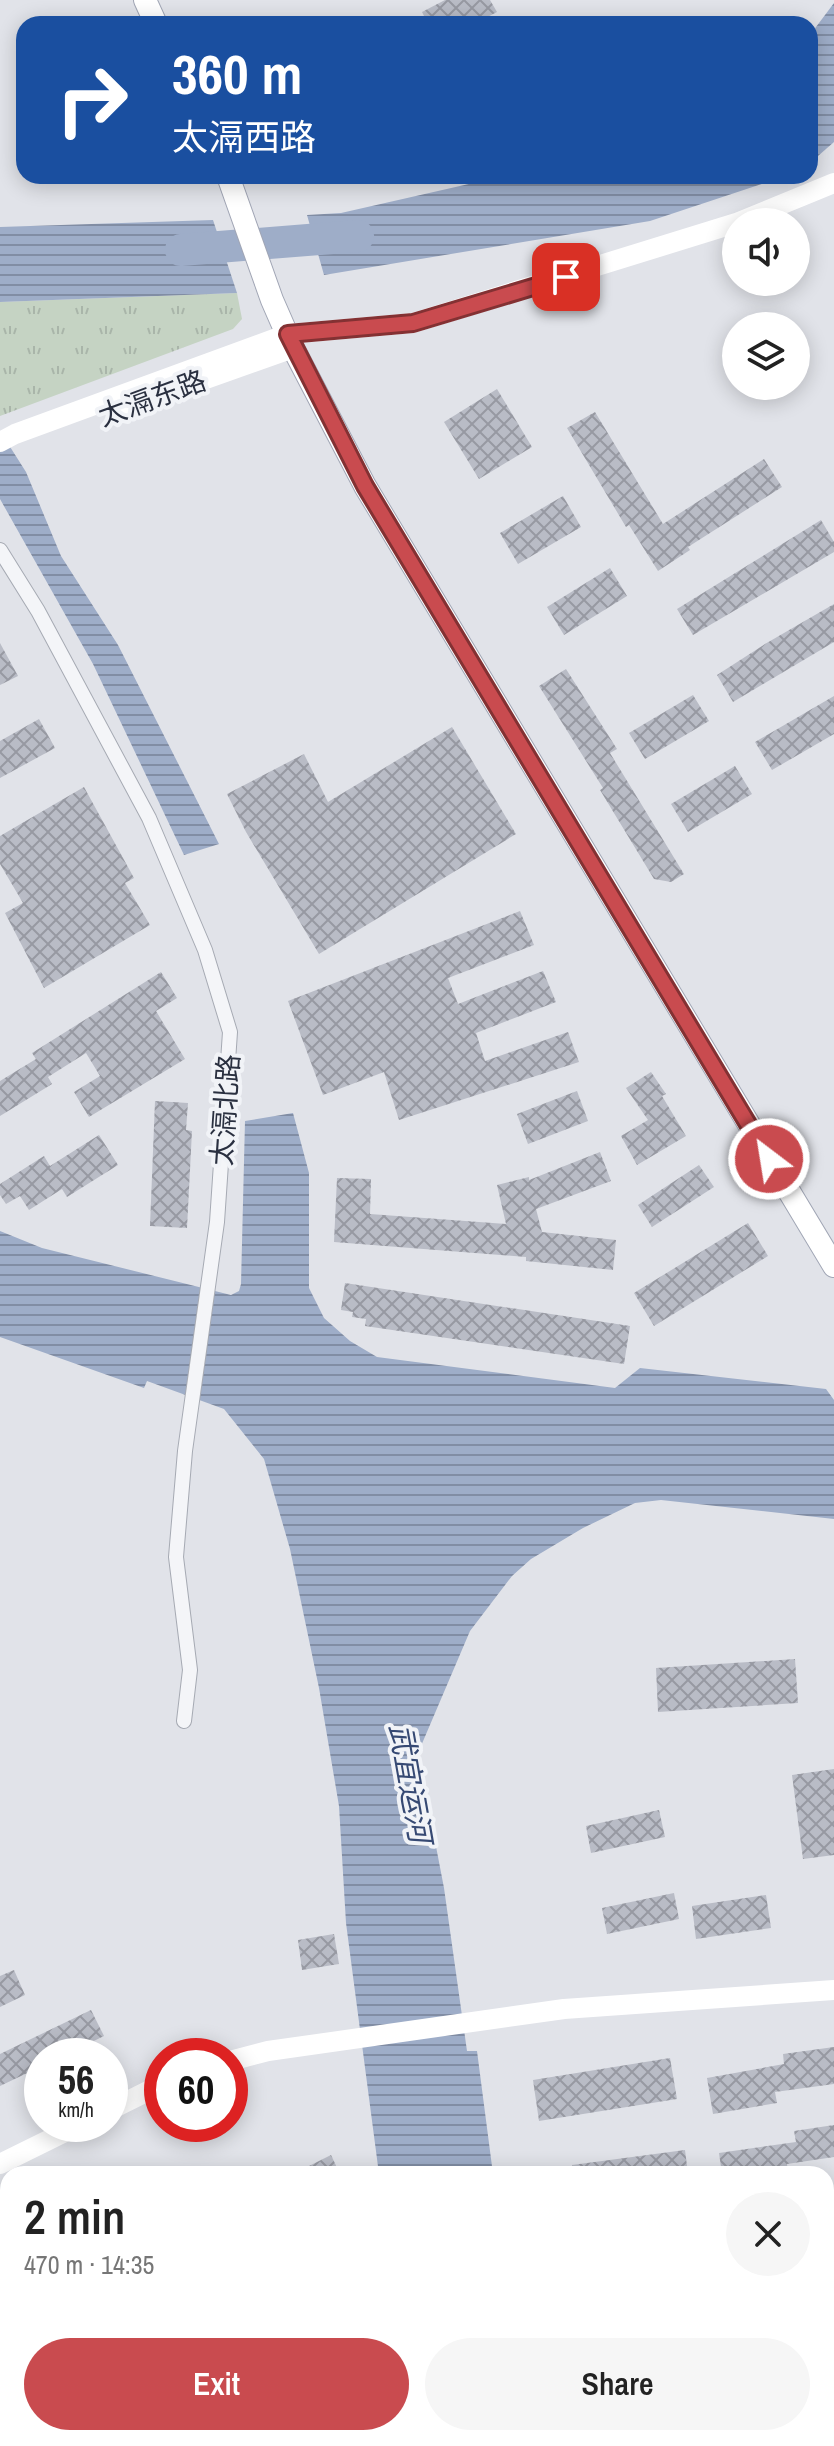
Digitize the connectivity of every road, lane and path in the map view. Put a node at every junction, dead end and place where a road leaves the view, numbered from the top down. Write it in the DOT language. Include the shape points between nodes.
graph roads {
  1 [pos="834,183"];
  2 [pos="232,185"];
  3 [pos="774,208"];
  4 [pos="722,228"];
  5 [pos="291,341"];
  6 [pos="7,438"];
  7 [pos="0,550"];
  8 [pos="834,1266"];
  9 [pos="184,1721"];
  10 [pos="834,1990"];
  11 [pos="248,2056"];
  12 [pos="45,2142"];
  13 [pos="0,2164"];
  1 -- 3 [label="main road, 太滆东路"];
  2 -- 5 [label="main road"];
  4 -- 5 [label="main road, 太滆东路" via="413,323"];
  5 -- 6 [label="main road, 太滆东路"];
  5 -- 8 [label="main road" via="365,486"];
  7 -- 9 [label="street, 太滆北路" via="149,818 205,950 230,1032 217,1222 176,1557 190,1670"];
  10 -- 11 [label="main road" via="564,2009"];
  12 -- 13 [label="main road"];
}
